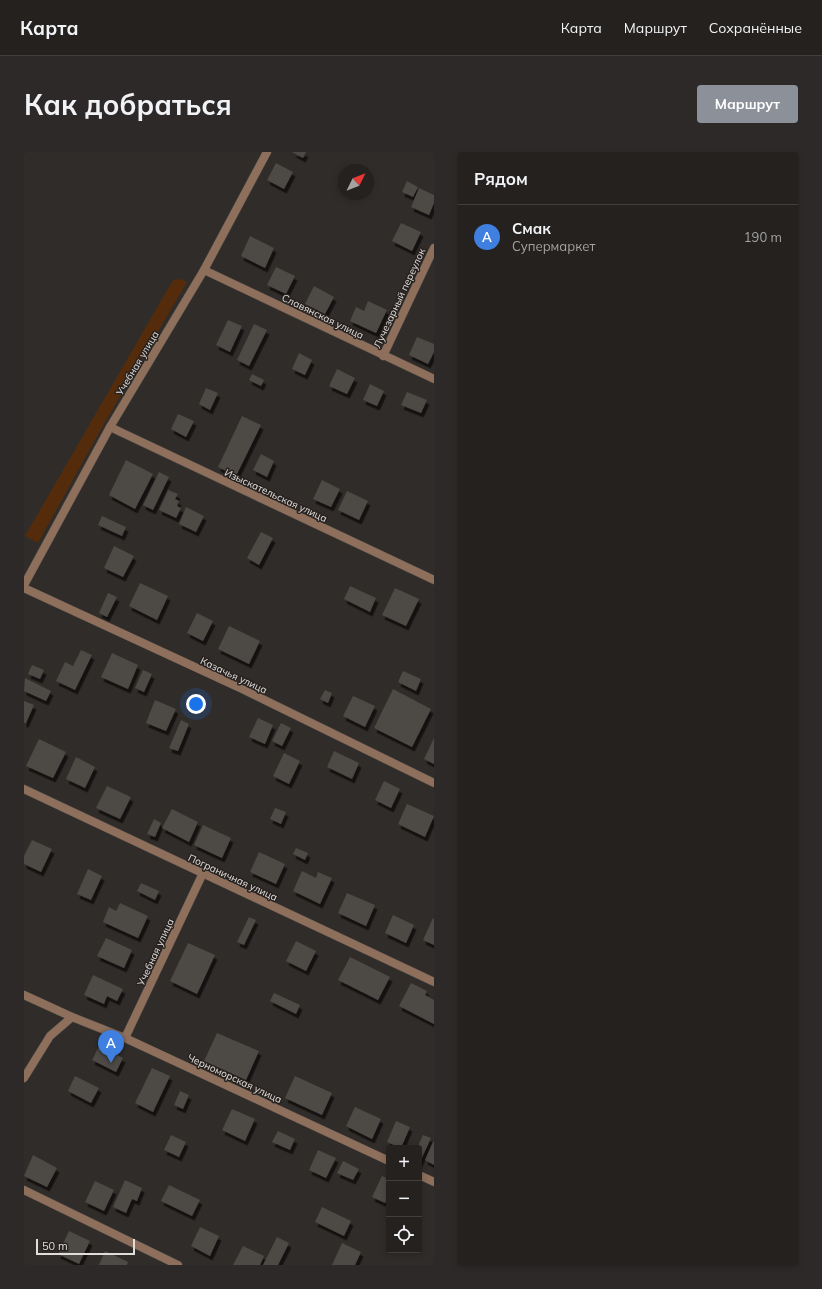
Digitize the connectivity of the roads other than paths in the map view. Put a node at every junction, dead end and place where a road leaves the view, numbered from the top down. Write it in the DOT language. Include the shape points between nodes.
graph roads {
  1 [pos="267,152"];
  2 [pos="434,248"];
  3 [pos="204,270"];
  4 [pos="383,356"];
  5 [pos="434,380"];
  6 [pos="110,428"];
  7 [pos="434,580"];
  8 [pos="24,585"];
  9 [pos="24,588"];
  10 [pos="434,783"];
  11 [pos="24,789"];
  12 [pos="203,873"];
  13 [pos="434,982"];
  14 [pos="24,994"];
  15 [pos="72,1017"];
  16 [pos="125,1038"];
  17 [pos="24,1078"];
  18 [pos="386,1160"];
  19 [pos="422,1176"];
  20 [pos="434,1182"];
  21 [pos="24,1190"];
  22 [pos="178,1265"];
  1 -- 3 [label="street, Учебная улица"];
  2 -- 4 [label="street, Лучезарный переулок"];
  3 -- 4 [label="street, Славянская улица"];
  3 -- 6 [label="street, Учебная улица"];
  4 -- 5 [label="street, Славянская улица"];
  6 -- 7 [label="street, Изыскательская улица"];
  6 -- 8 [label="street, Учебная улица"];
  9 -- 10 [label="street, Казачья улица" via="238,687"];
  11 -- 12 [label="street, Пограничная улица"];
  12 -- 13 [label="street, Пограничная улица"];
  12 -- 16 [label="street, Учебная улица"];
  14 -- 15 [label="street, Черноморская улица"];
  15 -- 16 [label="street, Черноморская улица"];
  15 -- 17 [label="street" via="50,1036"];
  16 -- 18 [label="street, Черноморская улица"];
  19 -- 20 [label="street"];
  21 -- 22 [label="street"];
}
